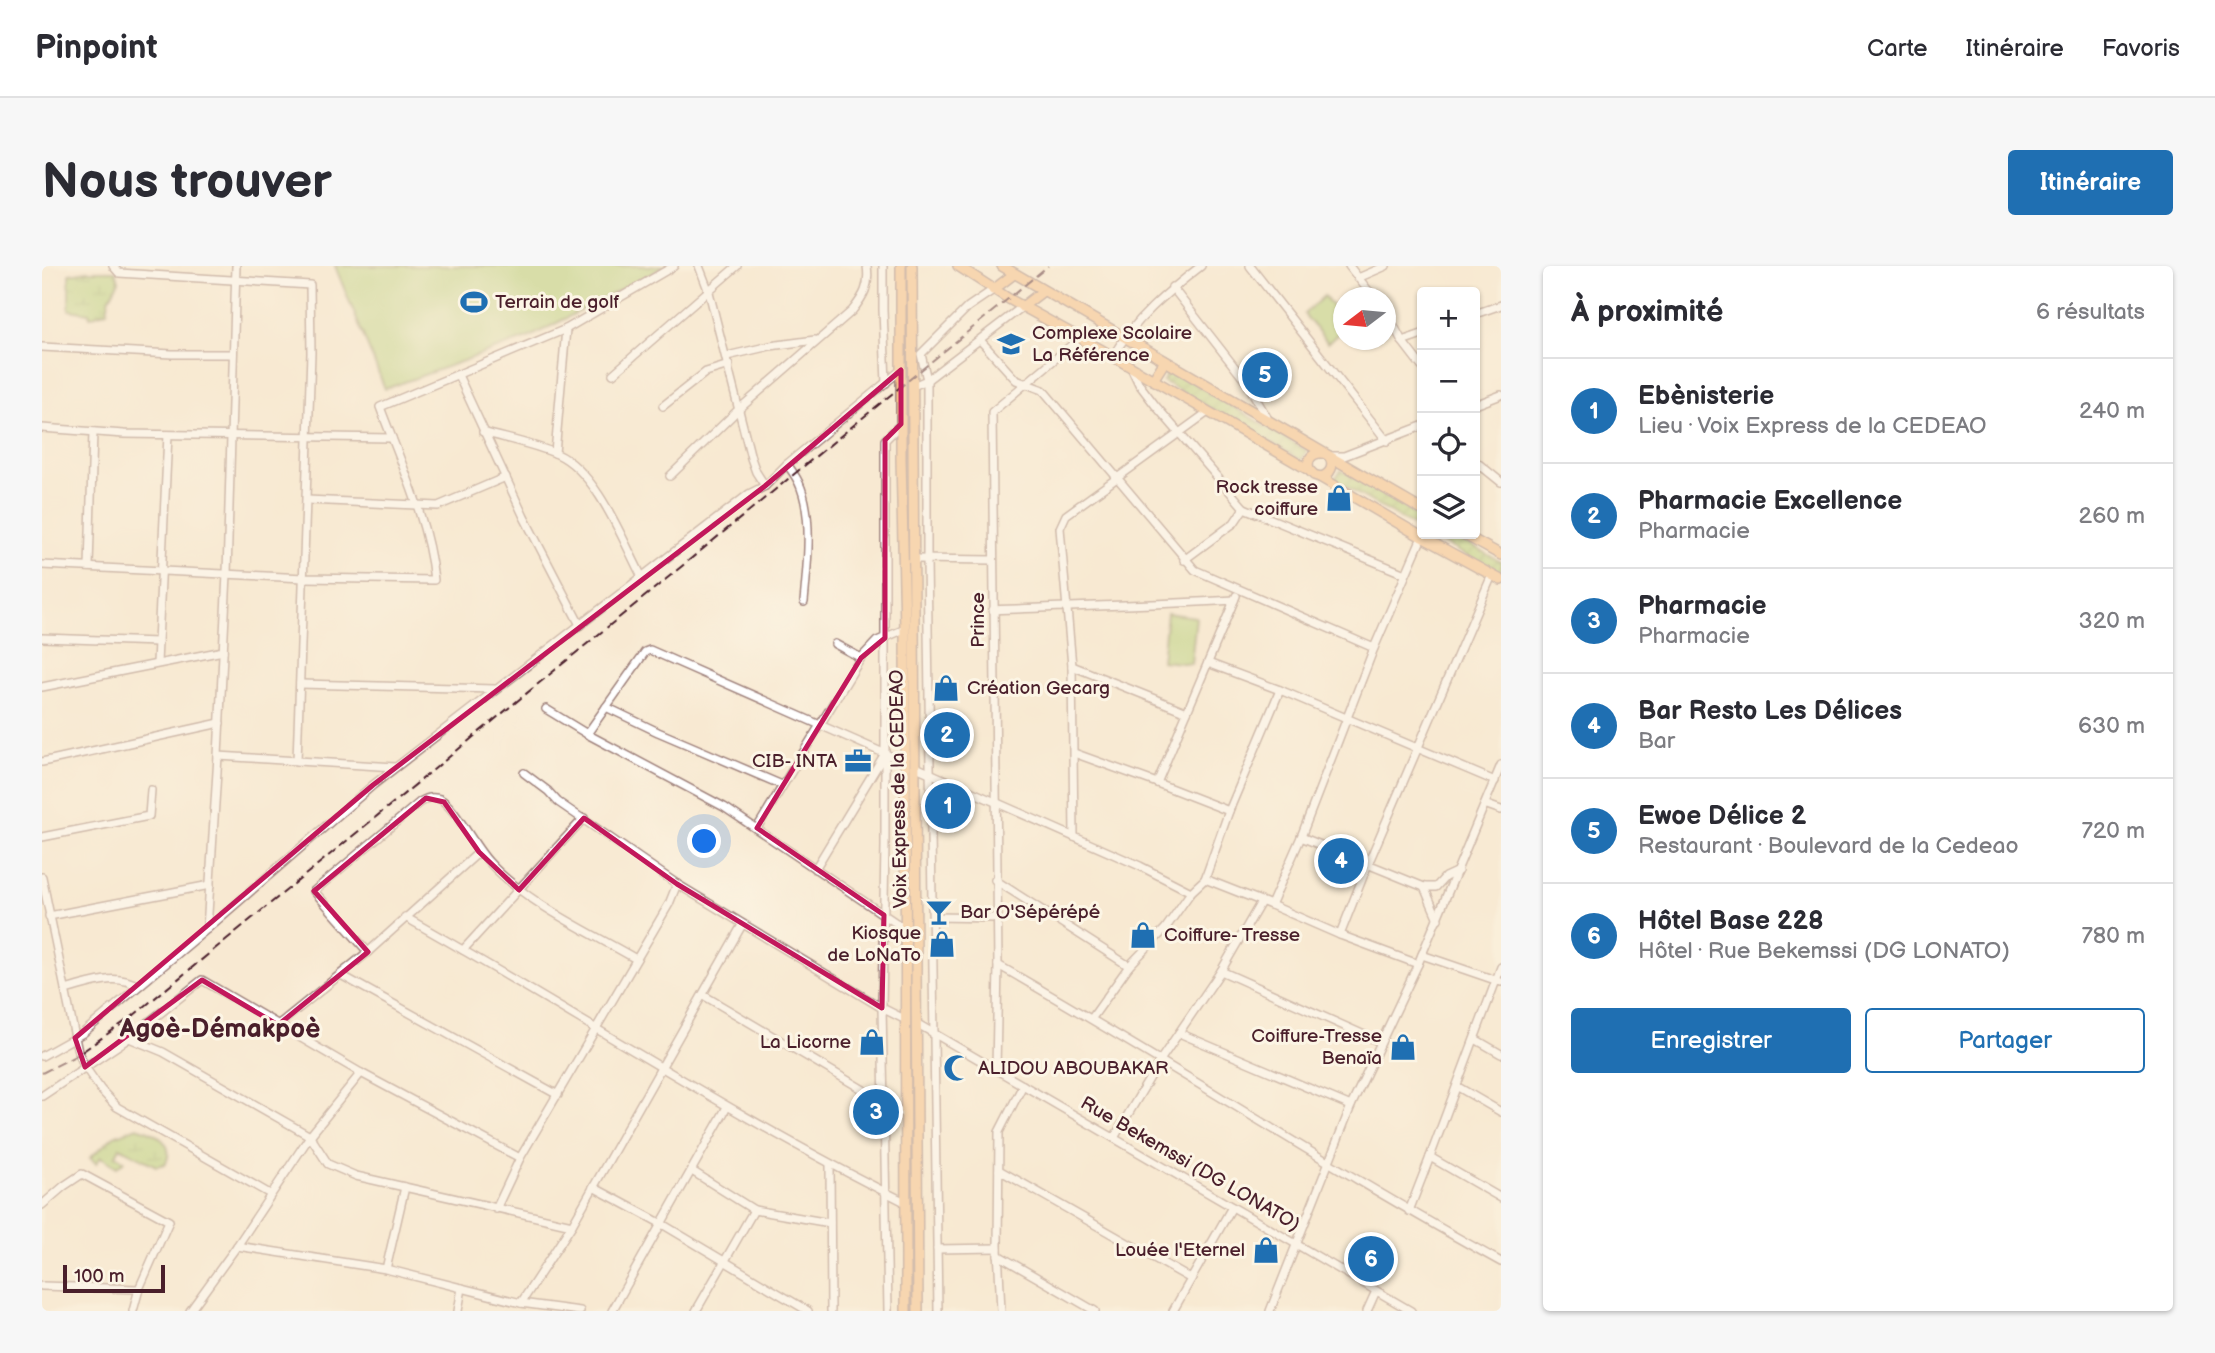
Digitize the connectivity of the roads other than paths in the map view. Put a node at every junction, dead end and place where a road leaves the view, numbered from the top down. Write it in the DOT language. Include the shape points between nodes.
graph roads {
  1 [pos="113,266"];
  2 [pos="236,266"];
  3 [pos="674,266"];
  4 [pos="699,266"];
  5 [pos="737,266"];
  6 [pos="867,266"];
  7 [pos="883,266"];
  8 [pos="901,266"];
  9 [pos="912,266"];
  10 [pos="958,266"];
  11 [pos="1002,266"];
  12 [pos="1023,266"];
  13 [pos="1201,266"];
  14 [pos="1250,266"];
  15 [pos="1349,266"];
  16 [pos="1386,266"];
  17 [pos="1369,269"];
  18 [pos="1014,274"];
  19 [pos="1358,278"];
  20 [pos="235,280"];
  21 [pos="1365,287"];
  22 [pos="1172,288"];
  23 [pos="993,289"];
  24 [pos="1043,291"];
  25 [pos="709,292"];
  26 [pos="1501,305"];
  27 [pos="1023,307"];
  28 [pos="1480,312"];
  29 [pos="566,329"];
  30 [pos="1396,330"];
  31 [pos="1417,336"];
  32 [pos="1124,337"];
  33 [pos="1080,338"];
  34 [pos="816,340"];
  35 [pos="980,340"];
  36 [pos="1402,341"];
  37 [pos="42,347"];
  38 [pos="233,354"];
  39 [pos="727,356"];
  40 [pos="1113,356"];
  41 [pos="1417,360"];
  42 [pos="1166,361"];
  43 [pos="729,365"];
  44 [pos="1131,367"];
  45 [pos="901,370"];
  46 [pos="613,374"];
  47 [pos="458,375"];
  48 [pos="927,380"];
  49 [pos="1153,380"];
  50 [pos="886,383"];
  51 [pos="1022,384"];
  52 [pos="913,386"];
  53 [pos="1501,395"];
  54 [pos="1480,403"];
  55 [pos="663,406"];
  56 [pos="738,410"];
  57 [pos="1208,412"];
  58 [pos="1269,421"];
  59 [pos="901,424"];
  60 [pos="42,428"];
  61 [pos="1417,428"];
  62 [pos="93,432"];
  63 [pos="483,432"];
  64 [pos="1179,434"];
  65 [pos="168,435"];
  66 [pos="232,436"];
  67 [pos="392,438"];
  68 [pos="307,439"];
  69 [pos="1387,441"];
  70 [pos="555,453"];
  71 [pos="1326,454"];
  72 [pos="788,464"];
  73 [pos="1480,466"];
  74 [pos="1309,470"];
  75 [pos="1501,471"];
  76 [pos="1489,474"];
  77 [pos="670,476"];
  78 [pos="506,477"];
  79 [pos="1320,477"];
  80 [pos="1116,478"];
  81 [pos="1501,482"];
  82 [pos="765,486"];
  83 [pos="307,500"];
  84 [pos="418,507"];
  85 [pos="1417,507"];
  86 [pos="1244,508"];
  87 [pos="1417,534"];
  88 [pos="1421,539"];
  89 [pos="1426,539"];
  90 [pos="1472,539"];
  91 [pos="1501,555"];
  92 [pos="915,559"];
  93 [pos="927,560"];
  94 [pos="993,560"];
  95 [pos="1184,560"];
  96 [pos="42,565"];
  97 [pos="89,567"];
  98 [pos="162,571"];
  99 [pos="227,574"];
  100 [pos="1405,574"];
  101 [pos="304,578"];
  102 [pos="642,578"];
  103 [pos="1497,578"];
  104 [pos="1239,590"];
  105 [pos="1234,600"];
  106 [pos="804,602"];
  107 [pos="1066,606"];
  108 [pos="993,610"];
  109 [pos="580,625"];
  110 [pos="905,629"];
  111 [pos="42,638"];
  112 [pos="884,638"];
  113 [pos="158,642"];
  114 [pos="835,644"];
  115 [pos="1374,648"];
  116 [pos="223,651"];
  117 [pos="861,658"];
  118 [pos="157,663"];
  119 [pos="1208,663"];
  120 [pos="1072,666"];
  121 [pos="300,684"];
  122 [pos="42,687"];
  123 [pos="496,689"];
  124 [pos="1280,691"];
  125 [pos="606,707"];
  126 [pos="547,709"];
  127 [pos="1187,712"];
  128 [pos="1348,720"];
  129 [pos="220,723"];
  130 [pos="819,725"];
  131 [pos="587,734"];
  132 [pos="1417,748"];
  133 [pos="1074,753"];
  134 [pos="884,754"];
  135 [pos="218,756"];
  136 [pos="297,761"];
  137 [pos="42,762"];
  138 [pos="904,762"];
  139 [pos="1501,765"];
  140 [pos="396,767"];
  141 [pos="916,767"];
  142 [pos="524,774"];
  143 [pos="931,774"];
  144 [pos="1495,781"];
  145 [pos="1157,783"];
  146 [pos="782,785"];
  147 [pos="151,790"];
  148 [pos="995,802"];
  149 [pos="1486,805"];
  150 [pos="1501,810"];
  151 [pos="1229,811"];
  152 [pos="584,818"];
  153 [pos="757,828"];
  154 [pos="1074,836"];
  155 [pos="42,837"];
  156 [pos="1301,837"];
  157 [pos="479,852"];
  158 [pos="1368,863"];
  159 [pos="815,869"];
  160 [pos="1458,871"];
  161 [pos="42,877"];
  162 [pos="995,880"];
  163 [pos="1205,880"];
  164 [pos="677,884"];
  165 [pos="210,885"];
  166 [pos="1424,887"];
  167 [pos="519,890"];
  168 [pos="1191,892"];
  169 [pos="1261,902"];
  170 [pos="1270,905"];
  171 [pos="884,915"];
  172 [pos="50,916"];
  173 [pos="405,917"];
  174 [pos="934,917"];
  175 [pos="997,918"];
  176 [pos="1438,919"];
  177 [pos="742,925"];
  178 [pos="207,929"];
  179 [pos="905,929"];
  180 [pos="1340,935"];
  181 [pos="463,950"];
  182 [pos="368,951"];
  183 [pos="1422,955"];
  184 [pos="636,958"];
  185 [pos="1418,964"];
  186 [pos="998,965"];
  187 [pos="1129,965"];
  188 [pos="1501,967"];
  189 [pos="1221,971"];
  190 [pos="341,975"];
  191 [pos="1498,981"];
  192 [pos="138,986"];
  193 [pos="65,990"];
  194 [pos="703,995"];
  195 [pos="882,1008"];
  196 [pos="1092,1018"];
  197 [pos="904,1019"];
  198 [pos="916,1024"];
  199 [pos="278,1025"];
  200 [pos="595,1029"];
  201 [pos="935,1033"];
  202 [pos="1179,1033"];
  203 [pos="75,1038"];
  204 [pos="129,1038"];
  205 [pos="1475,1039"];
  206 [pos="1380,1042"];
  207 [pos="1501,1054"];
  208 [pos="42,1056"];
  209 [pos="1161,1059"];
  210 [pos="85,1067"];
  211 [pos="661,1068"];
  212 [pos="996,1070"];
  213 [pos="361,1073"];
  214 [pos="1023,1085"];
  215 [pos="1458,1087"];
  216 [pos="558,1095"];
  217 [pos="42,1096"];
  218 [pos="884,1103"];
  219 [pos="1351,1106"];
  220 [pos="727,1107"];
  221 [pos="1501,1112"];
  222 [pos="906,1115"];
  223 [pos="310,1136"];
  224 [pos="1114,1138"];
  225 [pos="1430,1157"];
  226 [pos="520,1158"];
  227 [pos="1329,1164"];
  228 [pos="830,1165"];
  229 [pos="999,1170"];
  230 [pos="692,1171"];
  231 [pos="405,1187"];
  232 [pos="593,1187"];
  233 [pos="887,1193"];
  234 [pos="270,1194"];
  235 [pos="1501,1198"];
  236 [pos="905,1202"];
  237 [pos="42,1205"];
  238 [pos="1232,1207"];
  239 [pos="496,1209"];
  240 [pos="754,1210"];
  241 [pos="1409,1211"];
  242 [pos="830,1223"];
  243 [pos="662,1224"];
  244 [pos="572,1225"];
  245 [pos="1296,1245"];
  246 [pos="237,1246"];
  247 [pos="937,1249"];
  248 [pos="998,1252"];
  249 [pos="725,1261"];
  250 [pos="1501,1262"];
  251 [pos="386,1269"];
  252 [pos="1191,1279"];
  253 [pos="42,1286"];
  254 [pos="462,1288"];
  255 [pos="139,1289"];
  256 [pos="1376,1291"];
  257 [pos="1076,1300"];
  258 [pos="522,1303"];
  259 [pos="133,1311"];
  260 [pos="192,1311"];
  261 [pos="458,1311"];
  262 [pos="580,1311"];
  263 [pos="612,1311"];
  264 [pos="696,1311"];
  265 [pos="808,1311"];
  266 [pos="831,1311"];
  267 [pos="888,1311"];
  268 [pos="906,1311"];
  269 [pos="918,1311"];
  270 [pos="938,1311"];
  271 [pos="1001,1311"];
  272 [pos="1076,1311"];
  273 [pos="1095,1311"];
  274 [pos="1173,1311"];
  275 [pos="1269,1311"];
  276 [pos="1367,1311"];
  277 [pos="1411,1311"];
  1 -- 20 [label="street" via="119,273"];
  2 -- 20 [label="street"];
  3 -- 29 [label="street"];
  4 -- 25 [label="street"];
  5 -- 25 [label="street"];
  6 -- 34 [label="street" via="865,294"];
  7 -- 50 [label="street"];
  8 -- 45 [label="main road"];
  9 -- 52 [label="main road, Voix Express de la CEDEAO"];
  10 -- 23 [label="main road"];
  11 -- 18 [label="main road"];
  12 -- 18 [label="street"];
  13 -- 22 [label="street"];
  14 -- 69 [label="street"];
  15 -- 19 [label="street"];
  16 -- 17 [label="street"];
  17 -- 19 [label="street"];
  18 -- 23 [label="main road"];
  18 -- 24 [label="main road"];
  19 -- 21 [label="street"];
  20 -- 38 [label="street"];
  20 -- 68 [label="street" via="310,285"];
  22 -- 32 [label="street"];
  22 -- 58 [label="street" via="1247,383"];
  23 -- 27 [label="main road"];
  23 -- 48 [label="street" via="968,307 921,355"];
  24 -- 27 [label="main road"];
  24 -- 32 [label="main road"];
  25 -- 39 [label="street"];
  25 -- 46 [label="street"];
  26 -- 28 [label="street"];
  27 -- 33 [label="main road"];
  27 -- 35 [label="street"];
  29 -- 47 [label="street"];
  29 -- 70 [label="street"];
  30 -- 36 [label="street"];
  31 -- 36 [label="street"];
  32 -- 40 [label="street"];
  32 -- 42 [label="main road"];
  33 -- 40 [label="main road"];
  33 -- 51 [label="street, Prince"];
  34 -- 39 [label="street"];
  34 -- 56 [label="street"];
  35 -- 48 [label="street"];
  35 -- 51 [label="street"];
  36 -- 41 [label="street"];
  37 -- 38 [label="street"];
  38 -- 66 [label="street"];
  39 -- 43 [label="street"];
  40 -- 44 [label="main road"];
  42 -- 49 [label="main road"];
  42 -- 58 [label="main road"];
  43 -- 55 [label="street" via="706,372"];
  43 -- 56 [label="street"];
  44 -- 49 [label="main road"];
  44 -- 64 [label="street"];
  45 -- 50 [label="street"];
  45 -- 59 [label="main road"];
  47 -- 63 [label="street"];
  47 -- 67 [label="street" via="380,407"];
  48 -- 52 [label="street"];
  48 -- 93 [label="street"];
  49 -- 57 [label="main road"];
  50 -- 72 [label="street"];
  51 -- 80 [label="street" via="1043,390"];
  51 -- 94 [label="street, Prince" via="992,412"];
  52 -- 92 [label="main road, Voix Express de la CEDEAO"];
  53 -- 54 [label="street"];
  56 -- 77 [label="street"];
  56 -- 82 [label="street"];
  57 -- 64 [label="street"];
  57 -- 74 [label="main road"];
  58 -- 71 [label="main road"];
  59 -- 110 [label="main road"];
  59 -- 112 [label="street" via="885,440"];
  60 -- 62 [label="street"];
  61 -- 69 [label="street"];
  62 -- 65 [label="street"];
  62 -- 97 [label="street"];
  63 -- 70 [label="street"];
  63 -- 78 [label="street"];
  64 -- 80 [label="street"];
  64 -- 86 [label="street"];
  65 -- 66 [label="street"];
  65 -- 98 [label="street"];
  66 -- 68 [label="street"];
  66 -- 99 [label="street"];
  67 -- 68 [label="street"];
  67 -- 84 [label="street"];
  68 -- 83 [label="street"];
  69 -- 71 [label="street" via="1344,456"];
  70 -- 102 [label="street" via="588,478"];
  71 -- 74 [label="main road" via="1310,457"];
  71 -- 79 [label="main road" via="1331,470"];
  71 -- 85 [label="main road"];
  72 -- 82 [label="street"];
  72 -- 106 [label="street" via="802,488 806,513"];
  73 -- 76 [label="street"];
  74 -- 79 [label="main road"];
  75 -- 76 [label="street"];
  76 -- 81 [label="street"];
  78 -- 84 [label="street" via="454,501"];
  78 -- 109 [label="street"];
  79 -- 87 [label="main road"];
  80 -- 95 [label="street"];
  80 -- 107 [label="street" via="1062,520"];
  82 -- 102 [label="street"];
  83 -- 84 [label="street"];
  83 -- 101 [label="street"];
  84 -- 101 [label="street" via="434,580"];
  86 -- 95 [label="street" via="1234,523"];
  86 -- 100 [label="street"];
  88 -- 100 [label="street"];
  89 -- 103 [label="main road"];
  90 -- 91 [label="main road"];
  92 -- 93 [label="street"];
  92 -- 141 [label="main road, Voix Express de la CEDEAO"];
  93 -- 94 [label="street"];
  93 -- 143 [label="street"];
  94 -- 108 [label="street, Prince"];
  95 -- 104 [label="street" via="1205,576"];
  96 -- 97 [label="street"];
  97 -- 98 [label="street"];
  98 -- 99 [label="street"];
  98 -- 113 [label="street"];
  99 -- 101 [label="street"];
  99 -- 116 [label="street"];
  100 -- 115 [label="street"];
  101 -- 121 [label="street"];
  102 -- 109 [label="street"];
  103 -- 132 [label="street"];
  104 -- 105 [label="street"];
  104 -- 115 [label="street"];
  105 -- 107 [label="street"];
  105 -- 119 [label="street"];
  107 -- 108 [label="street"];
  107 -- 120 [label="street"];
  108 -- 148 [label="street, Prince"];
  109 -- 123 [label="street"];
  110 -- 112 [label="street"];
  110 -- 138 [label="main road"];
  111 -- 113 [label="street"];
  112 -- 117 [label="street"];
  112 -- 134 [label="street"];
  113 -- 118 [label="street"];
  114 -- 117 [label="street"];
  115 -- 128 [label="street"];
  116 -- 118 [label="street"];
  116 -- 129 [label="street"];
  117 -- 130 [label="street"];
  118 -- 122 [label="street"];
  119 -- 124 [label="street"];
  119 -- 127 [label="street"];
  120 -- 127 [label="street"];
  120 -- 133 [label="street"];
  121 -- 123 [label="street"];
  121 -- 136 [label="street"];
  123 -- 140 [label="street"];
  124 -- 128 [label="street"];
  124 -- 151 [label="street"];
  125 -- 130 [label="street" via="649,650"];
  125 -- 131 [label="street"];
  125 -- 146 [label="street"];
  126 -- 131 [label="street"];
  127 -- 145 [label="street"];
  128 -- 132 [label="street"];
  128 -- 156 [label="street"];
  129 -- 135 [label="street"];
  129 -- 137 [label="street"];
  130 -- 134 [label="street"];
  130 -- 146 [label="street"];
  131 -- 153 [label="street" via="701,793"];
  132 -- 144 [label="street"];
  132 -- 158 [label="street"];
  133 -- 145 [label="street"];
  133 -- 154 [label="street"];
  134 -- 138 [label="street"];
  134 -- 159 [label="street"];
  134 -- 171 [label="street"];
  135 -- 136 [label="street"];
  135 -- 165 [label="street"];
  136 -- 140 [label="street"];
  138 -- 179 [label="main road"];
  139 -- 144 [label="street"];
  140 -- 178 [label="street"];
  141 -- 143 [label="street"];
  141 -- 198 [label="main road, Voix Express de la CEDEAO"];
  142 -- 152 [label="street"];
  143 -- 148 [label="street"];
  143 -- 174 [label="street"];
  144 -- 149 [label="street"];
  145 -- 151 [label="street"];
  146 -- 153 [label="street"];
  147 -- 155 [label="street" via="149,816"];
  148 -- 154 [label="street"];
  148 -- 162 [label="street, Prince"];
  149 -- 150 [label="street"];
  149 -- 160 [label="street"];
  151 -- 163 [label="street"];
  152 -- 164 [label="street"];
  152 -- 167 [label="street"];
  153 -- 159 [label="street"];
  154 -- 168 [label="street"];
  156 -- 158 [label="street"];
  156 -- 170 [label="street"];
  157 -- 167 [label="street"];
  157 -- 173 [label="street"];
  157 -- 182 [label="street" via="449,807 439,799 426,798 314,891"];
  158 -- 166 [label="street"];
  158 -- 180 [label="street"];
  159 -- 171 [label="street"];
  160 -- 166 [label="street" via="1436,887"];
  160 -- 176 [label="street"];
  161 -- 172 [label="street"];
  162 -- 175 [label="street, Prince"];
  162 -- 187 [label="street"];
  163 -- 168 [label="street"];
  163 -- 169 [label="street"];
  164 -- 177 [label="street"];
  164 -- 184 [label="street"];
  165 -- 172 [label="street"];
  165 -- 178 [label="street"];
  166 -- 176 [label="street"];
  167 -- 181 [label="street"];
  167 -- 184 [label="street"];
  168 -- 187 [label="street" via="1165,929"];
  169 -- 170 [label="street"];
  169 -- 189 [label="street"];
  170 -- 180 [label="street"];
  171 -- 179 [label="street"];
  171 -- 195 [label="street"];
  172 -- 193 [label="street"];
  173 -- 181 [label="street"];
  173 -- 182 [label="street"];
  174 -- 175 [label="street"];
  174 -- 201 [label="street"];
  175 -- 186 [label="street, Prince"];
  176 -- 183 [label="street"];
  177 -- 194 [label="street"];
  177 -- 195 [label="street"];
  178 -- 192 [label="street"];
  179 -- 197 [label="main road"];
  180 -- 185 [label="street"];
  181 -- 200 [label="street"];
  182 -- 190 [label="street"];
  183 -- 185 [label="street"];
  183 -- 191 [label="street"];
  184 -- 200 [label="street"];
  185 -- 206 [label="street"];
  186 -- 196 [label="street"];
  186 -- 212 [label="street, Prince"];
  187 -- 196 [label="street"];
  188 -- 191 [label="street"];
  189 -- 202 [label="street"];
  189 -- 206 [label="street"];
  190 -- 199 [label="street"];
  190 -- 216 [label="street"];
  191 -- 205 [label="street"];
  192 -- 193 [label="street" via="114,978"];
  192 -- 203 [label="street"];
  193 -- 203 [label="street"];
  194 -- 211 [label="street"];
  194 -- 218 [label="street"];
  195 -- 197 [label="street"];
  195 -- 218 [label="street"];
  196 -- 209 [label="street"];
  197 -- 222 [label="main road"];
  198 -- 201 [label="street, Rue Bekemssi (DG LONATO)"];
  198 -- 269 [label="main road, Voix Express de la CEDEAO"];
  199 -- 204 [label="street" via="202,980"];
  199 -- 213 [label="street"];
  200 -- 211 [label="street"];
  200 -- 216 [label="street"];
  201 -- 212 [label="street, Rue Bekemssi (DG LONATO)"];
  201 -- 247 [label="street"];
  202 -- 209 [label="street"];
  202 -- 219 [label="street"];
  203 -- 208 [label="street"];
  203 -- 210 [label="street"];
  204 -- 210 [label="street"];
  204 -- 223 [label="street" via="163,1052"];
  205 -- 207 [label="street"];
  205 -- 215 [label="street"];
  206 -- 219 [label="street"];
  209 -- 224 [label="street"];
  209 -- 227 [label="street"];
  210 -- 217 [label="street"];
  210 -- 234 [label="street" via="126,1114"];
  211 -- 220 [label="street"];
  211 -- 232 [label="street"];
  212 -- 214 [label="street, Rue Bekemssi (DG LONATO)"];
  213 -- 223 [label="street"];
  213 -- 226 [label="street"];
  214 -- 224 [label="street, Rue Bekemssi (DG LONATO)"];
  214 -- 229 [label="street" via="1000,1127"];
  215 -- 221 [label="street"];
  215 -- 225 [label="street"];
  216 -- 226 [label="street"];
  218 -- 222 [label="street"];
  218 -- 233 [label="street"];
  219 -- 227 [label="street"];
  220 -- 228 [label="street"];
  220 -- 230 [label="street"];
  222 -- 236 [label="main road"];
  223 -- 231 [label="street" via="328,1164"];
  223 -- 234 [label="street"];
  224 -- 238 [label="street, Rue Bekemssi (DG LONATO)"];
  225 -- 235 [label="street"];
  225 -- 241 [label="street"];
  226 -- 239 [label="street"];
  227 -- 241 [label="street"];
  227 -- 245 [label="street"];
  228 -- 233 [label="street"];
  228 -- 242 [label="street"];
  229 -- 248 [label="street"];
  229 -- 252 [label="street"];
  230 -- 240 [label="street"];
  230 -- 243 [label="street"];
  231 -- 239 [label="street"];
  231 -- 251 [label="street"];
  232 -- 243 [label="street"];
  232 -- 244 [label="street"];
  233 -- 236 [label="street"];
  233 -- 267 [label="street"];
  234 -- 246 [label="street"];
  236 -- 268 [label="main road"];
  237 -- 255 [label="street" via="82,1174 169,1221"];
  238 -- 245 [label="street, Rue Bekemssi (DG LONATO)"];
  238 -- 252 [label="street"];
  239 -- 244 [label="street"];
  240 -- 242 [label="street"];
  240 -- 249 [label="street"];
  241 -- 250 [label="street"];
  242 -- 266 [label="street"];
  243 -- 249 [label="street"];
  243 -- 263 [label="street"];
  244 -- 258 [label="street"];
  245 -- 256 [label="street, Rue Bekemssi (DG LONATO)"];
  245 -- 275 [label="street"];
  246 -- 251 [label="street"];
  246 -- 260 [label="street"];
  247 -- 248 [label="street"];
  247 -- 270 [label="street"];
  248 -- 257 [label="street"];
  248 -- 271 [label="street"];
  249 -- 264 [label="street"];
  249 -- 265 [label="street"];
  251 -- 254 [label="street"];
  252 -- 274 [label="street"];
  253 -- 255 [label="street"];
  254 -- 258 [label="street"];
  254 -- 261 [label="street"];
  255 -- 259 [label="street"];
  256 -- 276 [label="street"];
  256 -- 277 [label="street, Rue Bekemssi (DG LONATO)"];
  257 -- 272 [label="street"];
  257 -- 273 [label="street"];
  258 -- 262 [label="street"];
}
